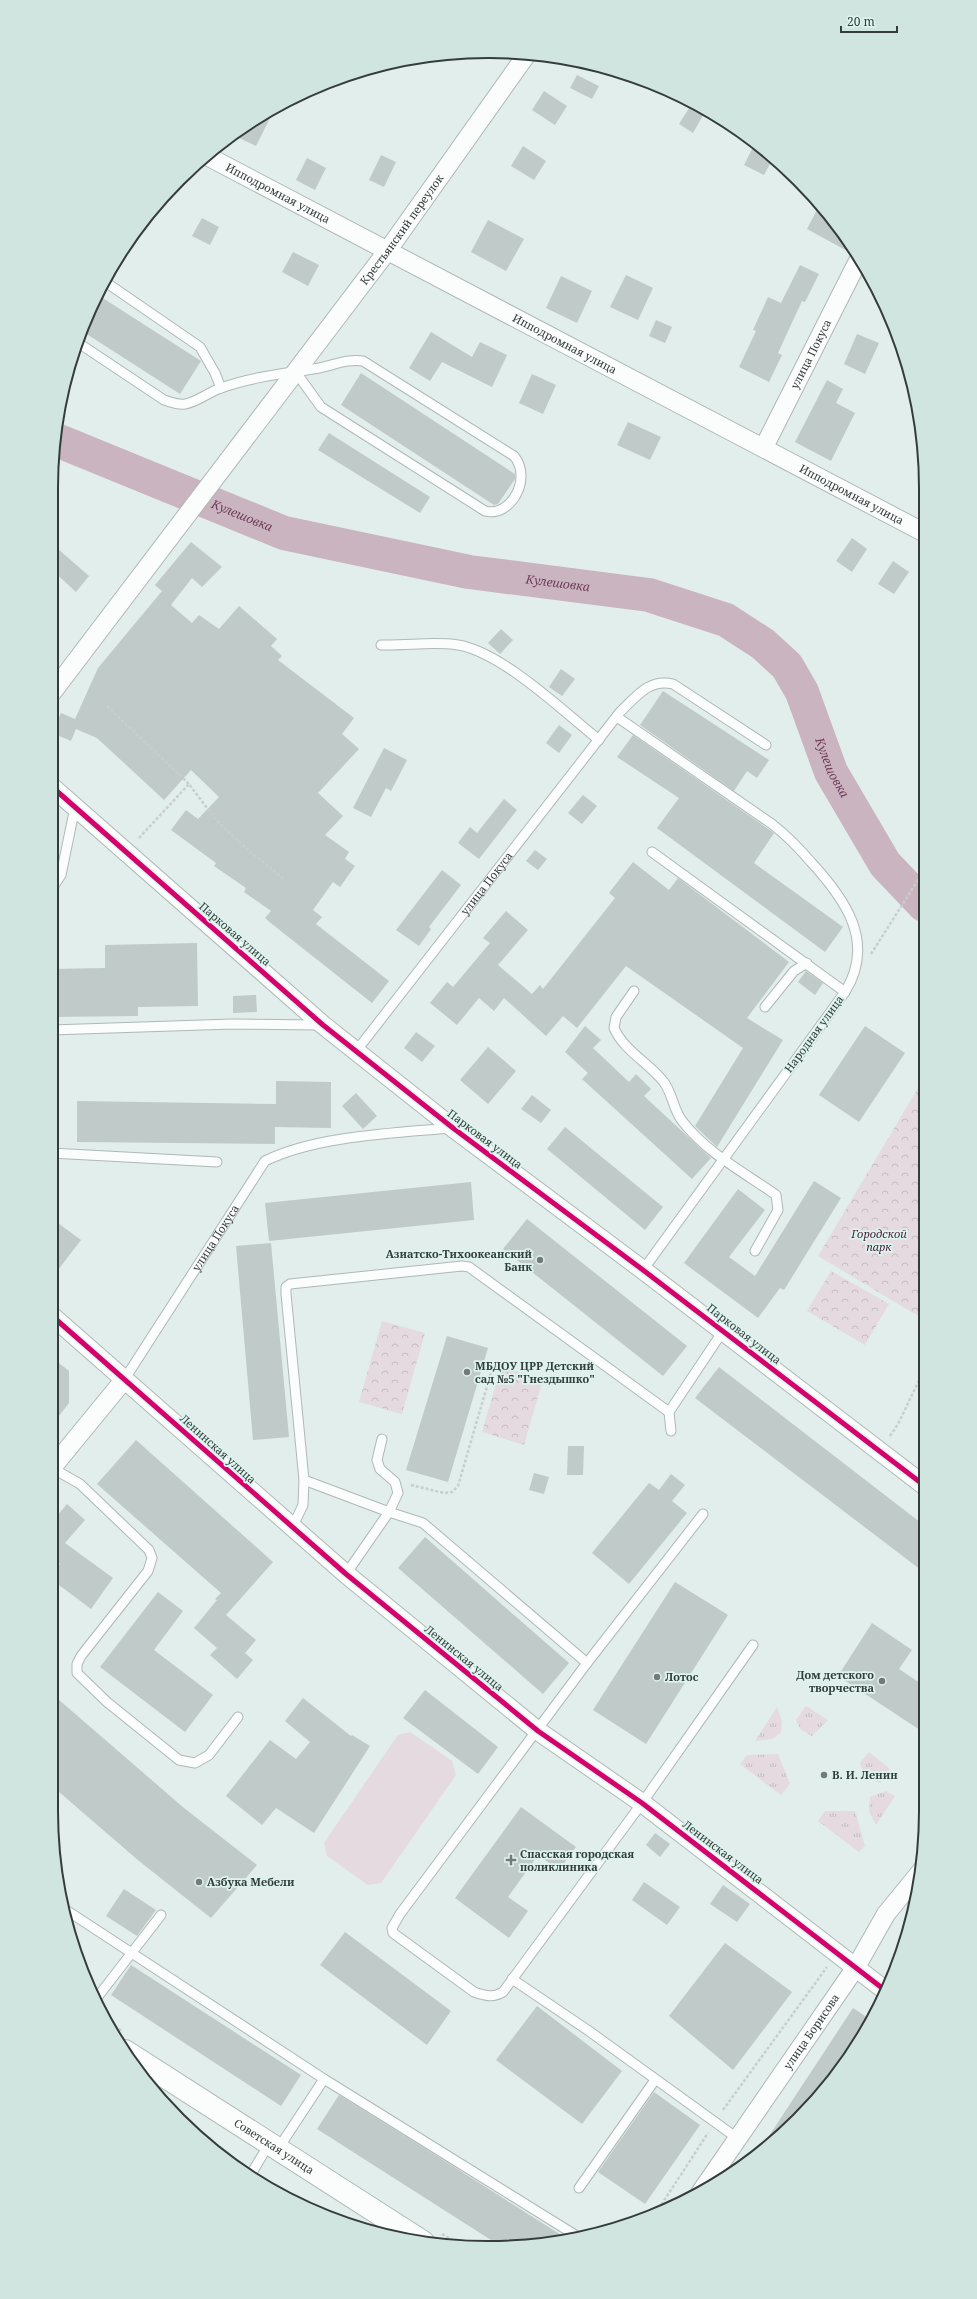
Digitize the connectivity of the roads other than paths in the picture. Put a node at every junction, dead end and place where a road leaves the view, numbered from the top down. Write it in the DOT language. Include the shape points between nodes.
graph roads {
  1 [pos="523,60"];
  2 [pos="212,159"];
  3 [pos="388,250"];
  4 [pos="856,265"];
  5 [pos="109,285"];
  6 [pos="83,346"];
  7 [pos="295,371"];
  8 [pos="221,388"];
  9 [pos="764,447"];
  10 [pos="919,530"];
  11 [pos="381,645"];
  12 [pos="58,684"];
  13 [pos="617,717"];
  14 [pos="599,740"];
  15 [pos="766,745"];
  16 [pos="58,792"];
  17 [pos="75,807"];
  18 [pos="652,852"];
  19 [pos="58,880"];
  20 [pos="806,963"];
  21 [pos="634,991"];
  22 [pos="845,992"];
  23 [pos="765,1007"];
  24 [pos="323,1025"];
  25 [pos="58,1030"];
  26 [pos="357,1050"];
  27 [pos="453,1128"];
  28 [pos="58,1153"];
  29 [pos="724,1159"];
  30 [pos="217,1162"];
  31 [pos="755,1251"];
  32 [pos="644,1270"];
  33 [pos="58,1321"];
  34 [pos="723,1331"];
  35 [pos="124,1380"];
  36 [pos="669,1412"];
  37 [pos="671,1431"];
  38 [pos="382,1439"];
  39 [pos="58,1461"];
  40 [pos="58,1471"];
  41 [pos="304,1480"];
  42 [pos="919,1482"];
  43 [pos="389,1512"];
  44 [pos="703,1514"];
  45 [pos="292,1528"];
  46 [pos="346,1574"];
  47 [pos="753,1645"];
  48 [pos="587,1663"];
  49 [pos="238,1717"];
  50 [pos="538,1731"];
  51 [pos="642,1803"];
  52 [pos="913,1881"];
  53 [pos="71,1913"];
  54 [pos="161,1915"];
  55 [pos="132,1954"];
  56 [pos="856,1967"];
  57 [pos="512,1979"];
  58 [pos="881,1987"];
  59 [pos="99,1995"];
  60 [pos="137,2059"];
  61 [pos="324,2079"];
  62 [pos="655,2080"];
  63 [pos="736,2138"];
  64 [pos="273,2146"];
  65 [pos="254,2171"];
  66 [pos="708,2180"];
  67 [pos="580,2188"];
  68 [pos="572,2233"];
  69 [pos="410,2234"];
  1 -- 3 [label="street, Крестьянский переулок"];
  2 -- 3 [label="street, Ипподромная улица"];
  3 -- 7 [label="street, Крестьянский переулок"];
  3 -- 9 [label="street, Ипподромная улица"];
  4 -- 9 [label="street, улица Покуса"];
  5 -- 8 [label="lane" via="200,347"];
  6 -- 8 [label="lane" via="164,400 175,404 186,404"];
  7 -- 7 [label="lane" via="321,407 485,511 501,509 513,499 521,486 521,464 514,456 364,361 352,359 332,366"];
  7 -- 8 [label="lane"];
  7 -- 12 [label="street, Крестьянский переулок"];
  9 -- 10 [label="street, Ипподромная улица"];
  11 -- 14 [label="lane" via="458,645 479,652 511,671"];
  13 -- 14 [label="lane, улица Покуса"];
  13 -- 15 [label="lane, улица Покуса" via="646,688 662,681 673,684"];
  13 -- 22 [label="lane" via="772,824 786,835 834,887 847,908 856,931 858,947 853,980"];
  14 -- 26 [label="lane, улица Покуса"];
  16 -- 17 [label="street, Парковая улица"];
  17 -- 19 [label="lane"];
  17 -- 24 [label="street, Парковая улица"];
  18 -- 20 [label="lane, Народная улица"];
  20 -- 22 [label="lane, Народная улица"];
  20 -- 23 [label="lane" via="794,971"];
  21 -- 29 [label="lane" via="616,1017 614,1028 617,1035 623,1045 664,1083 682,1121"];
  22 -- 29 [label="lane, Народная улица"];
  24 -- 25 [label="lane" via="232,1024"];
  24 -- 26 [label="street, Парковая улица"];
  26 -- 27 [label="street, Парковая улица"];
  27 -- 32 [label="street, Парковая улица"];
  27 -- 35 [label="lane, улица Покуса" via="363,1136 286,1151 265,1161"];
  28 -- 30 [label="lane"];
  29 -- 31 [label="lane" via="776,1195 778,1210"];
  29 -- 32 [label="lane, Народная улица"];
  32 -- 34 [label="street, Парковая улица"];
  33 -- 35 [label="street, Ленинская улица"];
  34 -- 36 [label="lane"];
  34 -- 42 [label="street, Парковая улица"];
  35 -- 39 [label="street, улица Покуса"];
  35 -- 45 [label="street, Ленинская улица"];
  36 -- 37 [label="lane"];
  36 -- 41 [label="lane" via="470,1267 290,1284 286,1288 286,1294"];
  38 -- 43 [label="lane" via="377,1460 380,1469 395,1482 398,1493"];
  40 -- 49 [label="lane" via="80,1484 148,1550 152,1558 148,1571 81,1656 77,1664 77,1673 107,1702 179,1760 195,1762 209,1755"];
  41 -- 43 [label="lane"];
  41 -- 45 [label="lane" via="303,1505"];
  43 -- 46 [label="lane"];
  43 -- 48 [label="lane" via="423,1522"];
  44 -- 48 [label="lane"];
  45 -- 46 [label="street, Ленинская улица"];
  46 -- 50 [label="street, Ленинская улица"];
  47 -- 51 [label="lane"];
  48 -- 50 [label="lane"];
  50 -- 51 [label="street, Ленинская улица"];
  50 -- 57 [label="lane" via="392,1928 393,1933 474,1992 496,1996 503,1992"];
  51 -- 56 [label="street, Ленинская улица"];
  51 -- 57 [label="lane"];
  52 -- 56 [label="street, улица Борисова" via="886,1914"];
  53 -- 55 [label="lane"];
  54 -- 55 [label="lane"];
  55 -- 59 [label="lane"];
  55 -- 61 [label="lane"];
  56 -- 58 [label="street, Ленинская улица"];
  56 -- 63 [label="street, улица Борисова"];
  57 -- 62 [label="lane"];
  60 -- 64 [label="main road, Советская улица"];
  61 -- 64 [label="lane"];
  61 -- 68 [label="lane"];
  62 -- 63 [label="lane"];
  62 -- 67 [label="lane"];
  63 -- 66 [label="street, улица Борисова"];
  64 -- 65 [label="lane"];
  64 -- 69 [label="main road, Советская улица"];
}
